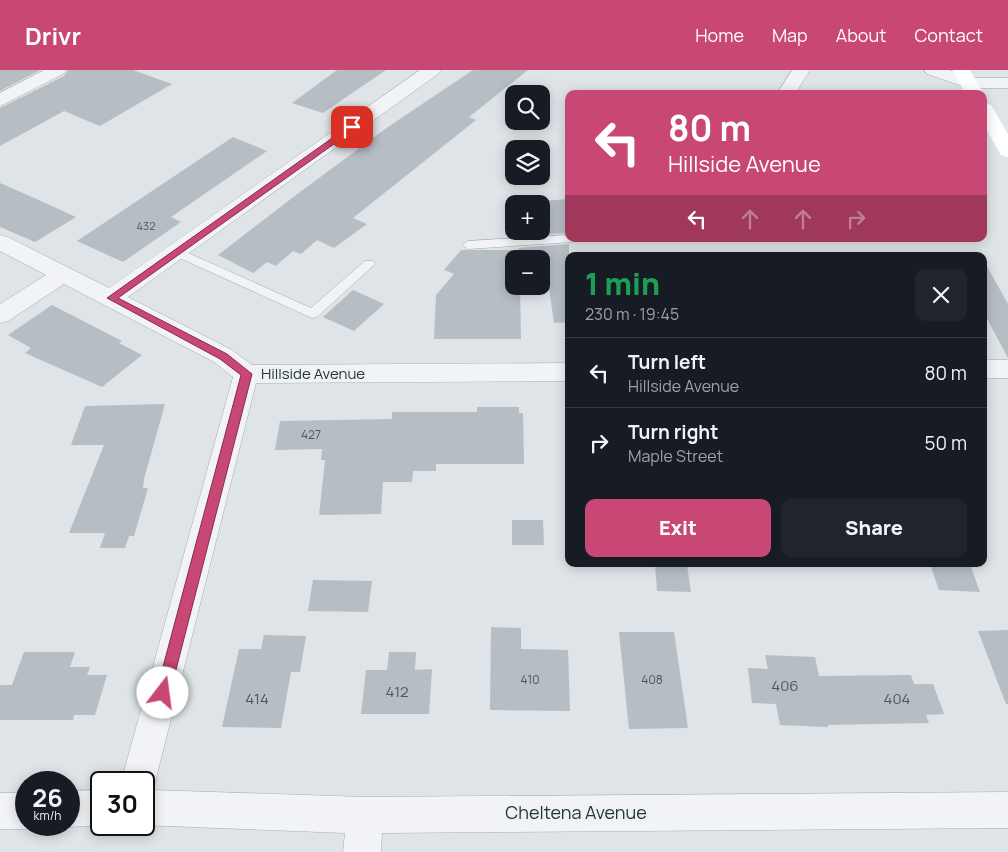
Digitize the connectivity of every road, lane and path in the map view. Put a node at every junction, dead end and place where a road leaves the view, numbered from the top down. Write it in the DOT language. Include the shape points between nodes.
graph roads {
  1 [pos="57,70"];
  2 [pos="432,70"];
  3 [pos="801,70"];
  4 [pos="933,70"];
  5 [pos="968,82"];
  6 [pos="1008,83"];
  7 [pos="788,90"];
  8 [pos="0,100"];
  9 [pos="987,114"];
  10 [pos="1008,151"];
  11 [pos="565,239"];
  12 [pos="0,242"];
  13 [pos="468,246"];
  14 [pos="177,252"];
  15 [pos="368,264"];
  16 [pos="63,274"];
  17 [pos="111,298"];
  18 [pos="0,315"];
  19 [pos="987,369"];
  20 [pos="1008,369"];
  21 [pos="565,372"];
  22 [pos="246,374"];
  23 [pos="142,771"];
  24 [pos="155,808"];
  25 [pos="1008,810"];
  26 [pos="0,811"];
  27 [pos="15,811"];
  28 [pos="364,815"];
  29 [pos="362,852"];
  1 -- 8 [label="street"];
  2 -- 14 [label="street"];
  3 -- 7 [label="street"];
  4 -- 5 [label="street"];
  5 -- 6 [label="street"];
  9 -- 10 [label="street"];
  11 -- 13 [label="lane"];
  12 -- 16 [label="street, Hillside Avenue"];
  14 -- 15 [label="lane" via="312,314"];
  14 -- 17 [label="street"];
  16 -- 17 [label="street, Hillside Avenue"];
  16 -- 18 [label="street"];
  17 -- 22 [label="street, Hillside Avenue" via="223,356"];
  19 -- 20 [label="street"];
  21 -- 22 [label="street, Hillside Avenue"];
  22 -- 23 [label="street"];
  24 -- 28 [label="street, Cheltena Avenue"];
  25 -- 28 [label="street, Cheltena Avenue"];
  26 -- 27 [label="street"];
  28 -- 29 [label="street"];
}
